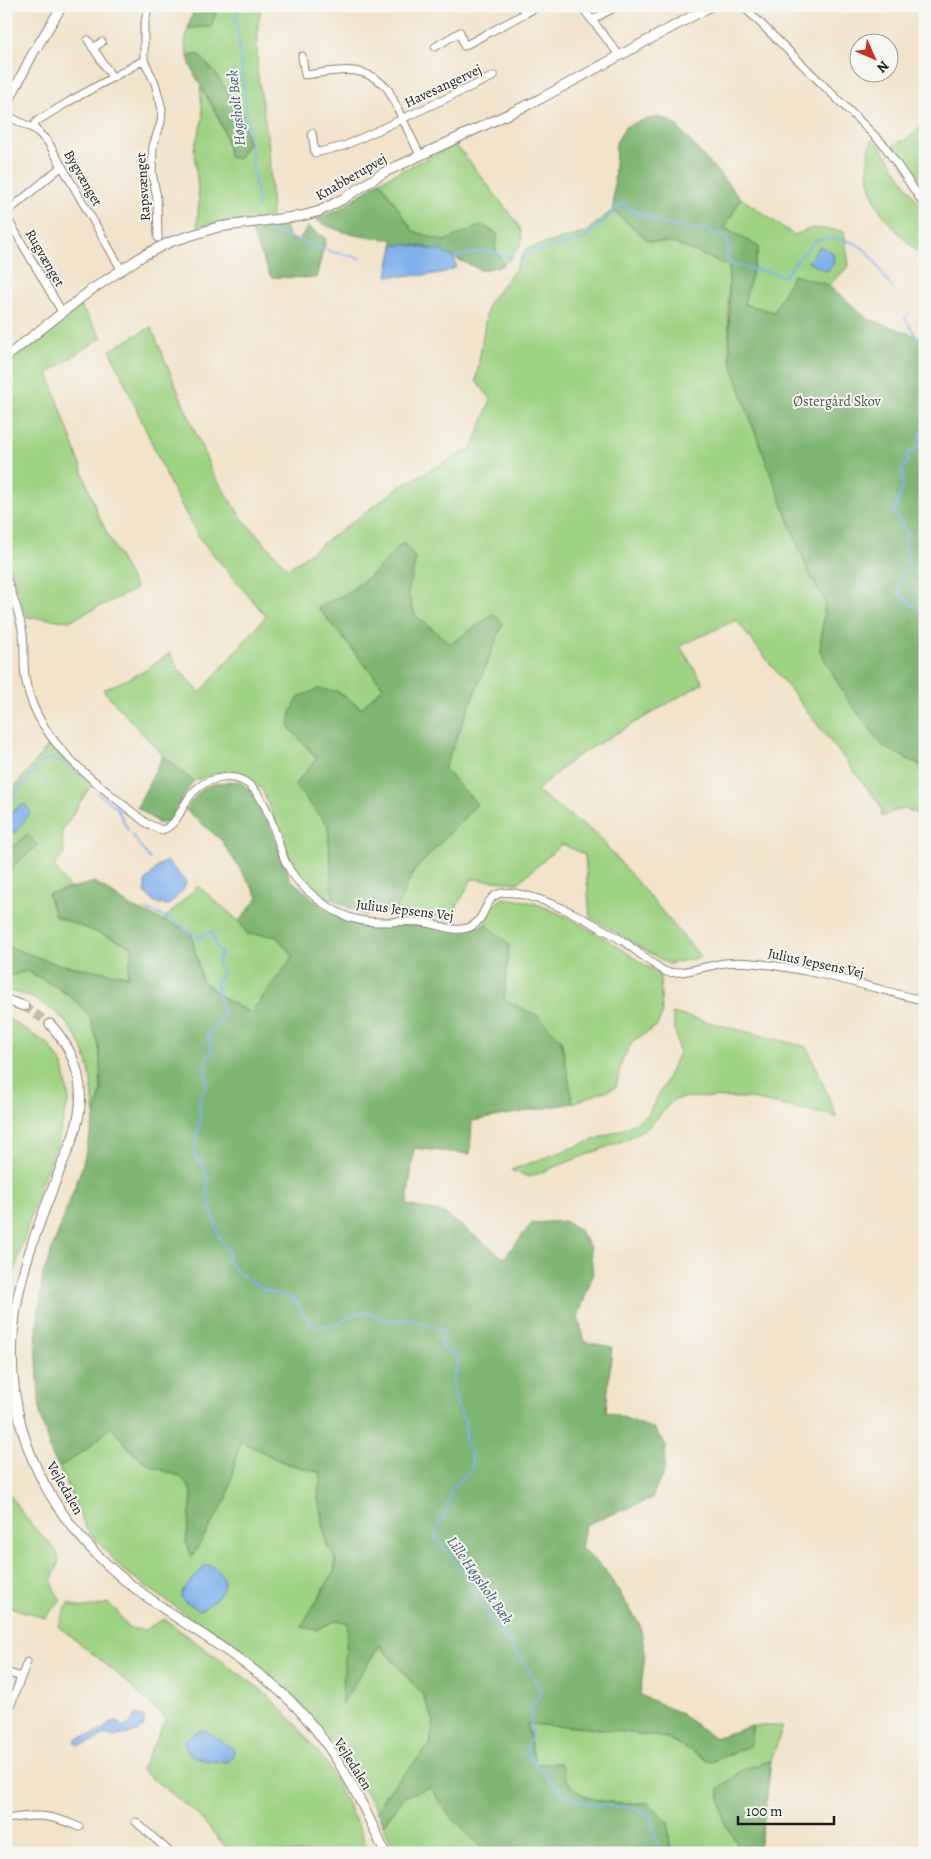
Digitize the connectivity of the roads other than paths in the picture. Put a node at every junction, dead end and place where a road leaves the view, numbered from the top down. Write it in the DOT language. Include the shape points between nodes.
graph roads {
  1 [pos="62,6"];
  2 [pos="148,6"];
  3 [pos="520,6"];
  4 [pos="539,6"];
  5 [pos="581,6"];
  6 [pos="617,6"];
  7 [pos="711,6"];
  8 [pos="744,6"];
  9 [pos="526,13"];
  10 [pos="592,20"];
  11 [pos="88,40"];
  12 [pos="102,42"];
  13 [pos="435,47"];
  14 [pos="93,48"];
  15 [pos="302,56"];
  16 [pos="620,56"];
  17 [pos="144,60"];
  18 [pos="494,76"];
  19 [pos="112,77"];
  20 [pos="6,106"];
  21 [pos="6,115"];
  22 [pos="402,119"];
  23 [pos="32,128"];
  24 [pos="312,132"];
  25 [pos="420,155"];
  26 [pos="62,166"];
  27 [pos="925,206"];
  28 [pos="6,214"];
  29 [pos="149,228"];
  30 [pos="158,228"];
  31 [pos="158,238"];
  32 [pos="121,269"];
  33 [pos="62,312"];
  34 [pos="6,357"];
  35 [pos="6,577"];
  36 [pos="6,1000"];
  37 [pos="925,1001"];
  38 [pos="24,1006"];
  39 [pos="50,1024"];
  40 [pos="27,1662"];
  41 [pos="6,1672"];
  42 [pos="21,1677"];
  43 [pos="6,1718"];
  44 [pos="6,1819"];
  45 [pos="136,1822"];
  46 [pos="79,1827"];
  47 [pos="167,1851"];
  48 [pos="385,1853"];
  1 -- 20 [label="street"];
  2 -- 17 [label="street, Rapsvænget"];
  3 -- 9 [label="street"];
  4 -- 9 [label="street"];
  5 -- 10 [label="street"];
  6 -- 10 [label="street"];
  7 -- 16 [label="street, Knabberupvej"];
  8 -- 27 [label="street" via="884,145"];
  9 -- 13 [label="street" via="464,46 460,32"];
  10 -- 16 [label="street"];
  11 -- 14 [label="street"];
  12 -- 14 [label="street"];
  14 -- 19 [label="street"];
  15 -- 22 [label="street, Havesangervej" via="305,75 349,69 373,76 388,89"];
  16 -- 25 [label="street, Knabberupvej" via="545,97"];
  17 -- 19 [label="street"];
  17 -- 30 [label="street, Rapsvænget" via="162,109 152,164"];
  18 -- 22 [label="street, Havesangervej"];
  19 -- 23 [label="street"];
  21 -- 23 [label="street, Bygvænget"];
  22 -- 24 [label="street, Havesangervej" via="344,146 315,153"];
  22 -- 25 [label="street, Havesangervej"];
  23 -- 26 [label="street, Bygvænget" via="43,135"];
  25 -- 32 [label="street, Knabberupvej" via="320,211 218,227 144,254"];
  26 -- 28 [label="street, Rugvænget"];
  26 -- 32 [label="street, Bygvænget"];
  28 -- 33 [label="street, Rugvænget"];
  29 -- 30 [label="street, Rapsvænget"];
  30 -- 31 [label="street, Rapsvænget"];
  32 -- 33 [label="street, Knabberupvej"];
  33 -- 34 [label="street, Knabberupvej"];
  35 -- 37 [label="street, Julius Jepsens Vej" via="23,635 25,678 32,701 41,722 64,754 146,823 162,830 174,823 190,794 200,784 228,777 242,780 266,806 286,864 300,882 336,912 360,920 426,922 465,929 474,925 489,900 496,895 514,893 563,909 595,925 666,972 726,963 786,966"];
  36 -- 38 [label="street"];
  39 -- 48 [label="street, Vejledalen" via="63,1039 74,1061 81,1102 75,1132 37,1231 17,1299 12,1340 16,1398 22,1429 33,1458 51,1497 102,1560 145,1595 256,1672 308,1721 346,1775"];
  40 -- 42 [label="street"];
  41 -- 42 [label="street"];
  42 -- 43 [label="street"];
  44 -- 46 [label="street" via="47,1816"];
  45 -- 47 [label="street"];
}
